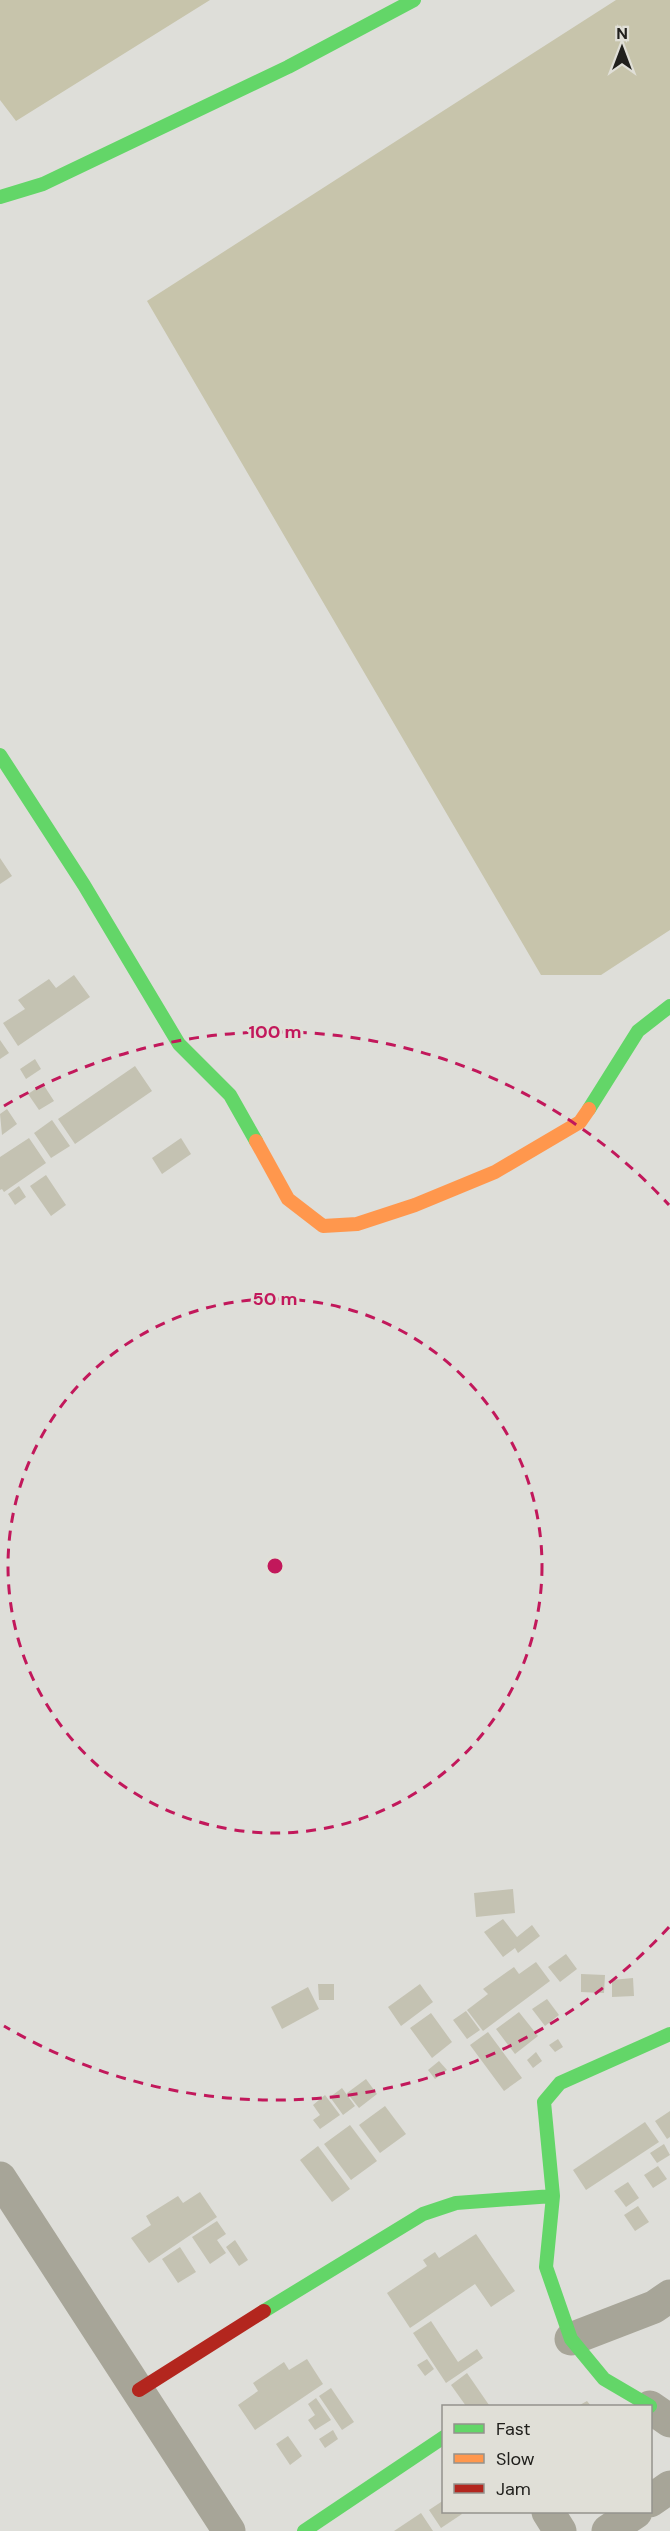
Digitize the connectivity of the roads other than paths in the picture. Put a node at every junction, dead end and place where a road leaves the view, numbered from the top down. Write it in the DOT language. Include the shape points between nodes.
graph roads {
  1 [pos="414,0"];
  2 [pos="0,197"];
  3 [pos="0,755"];
  4 [pos="670,1006"];
  5 [pos="670,2034"];
  6 [pos="0,2178"];
  7 [pos="553,2196"];
  8 [pos="670,2296"];
  9 [pos="571,2339"];
  10 [pos="139,2390"];
  11 [pos="647,2405"];
  12 [pos="652,2408"];
  13 [pos="670,2421"];
  14 [pos="442,2438"];
  15 [pos="670,2487"];
  16 [pos="652,2500"];
  17 [pos="549,2513"];
  18 [pos="633,2513"];
  19 [pos="229,2531"];
  20 [pos="304,2531"];
  21 [pos="560,2531"];
  22 [pos="608,2531"];
  1 -- 2 [label="street" via="288,67 43,184"];
  3 -- 4 [label="street" via="179,1044 230,1095 288,1199 323,1226 357,1224 415,1205 495,1172 580,1122 638,1031"];
  5 -- 7 [label="street" via="560,2083 544,2102"];
  6 -- 10 [label="street"];
  7 -- 9 [label="street" via="546,2267"];
  7 -- 10 [label="street" via="456,2203 423,2214"];
  8 -- 9 [label="street" via="654,2307"];
  9 -- 11 [label="street" via="604,2379"];
  10 -- 19 [label="street"];
  12 -- 13 [label="street"];
  14 -- 20 [label="street"];
  15 -- 16 [label="street"];
  17 -- 21 [label="street"];
  18 -- 22 [label="street"];
}
